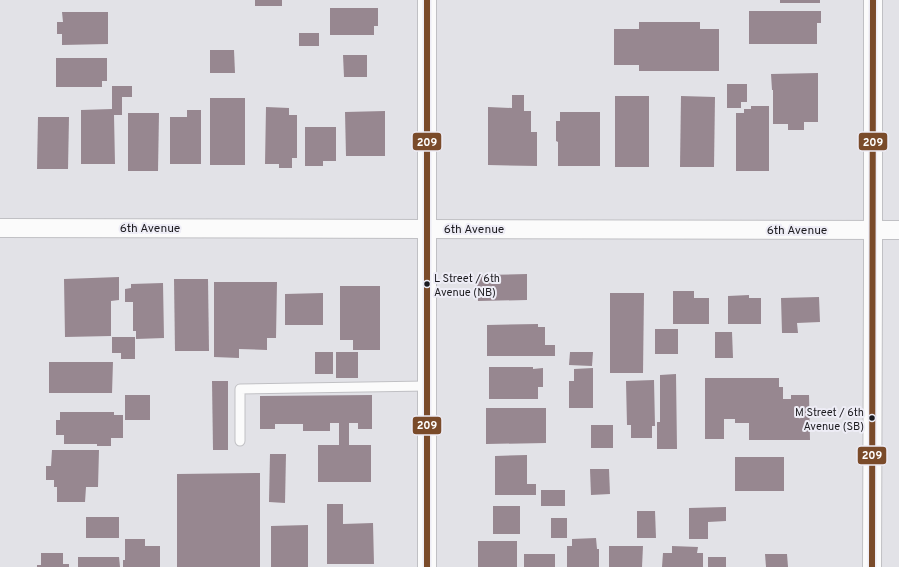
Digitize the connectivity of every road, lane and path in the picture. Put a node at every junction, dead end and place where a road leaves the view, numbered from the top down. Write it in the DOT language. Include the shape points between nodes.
graph roads {
  1 [pos="427,0"];
  2 [pos="873,0"];
  3 [pos="0,228"];
  4 [pos="427,229"];
  5 [pos="873,230"];
  6 [pos="899,230"];
  7 [pos="427,386"];
  8 [pos="240,441"];
  9 [pos="427,567"];
  10 [pos="872,567"];
  1 -- 4 [label="street"];
  2 -- 5 [label="street"];
  3 -- 4 [label="street, 6th Avenue"];
  4 -- 5 [label="street, 6th Avenue"];
  4 -- 7 [label="street"];
  5 -- 6 [label="street, 6th Avenue"];
  5 -- 10 [label="street"];
  7 -- 8 [label="lane" via="240,389"];
  7 -- 9 [label="street"];
}
